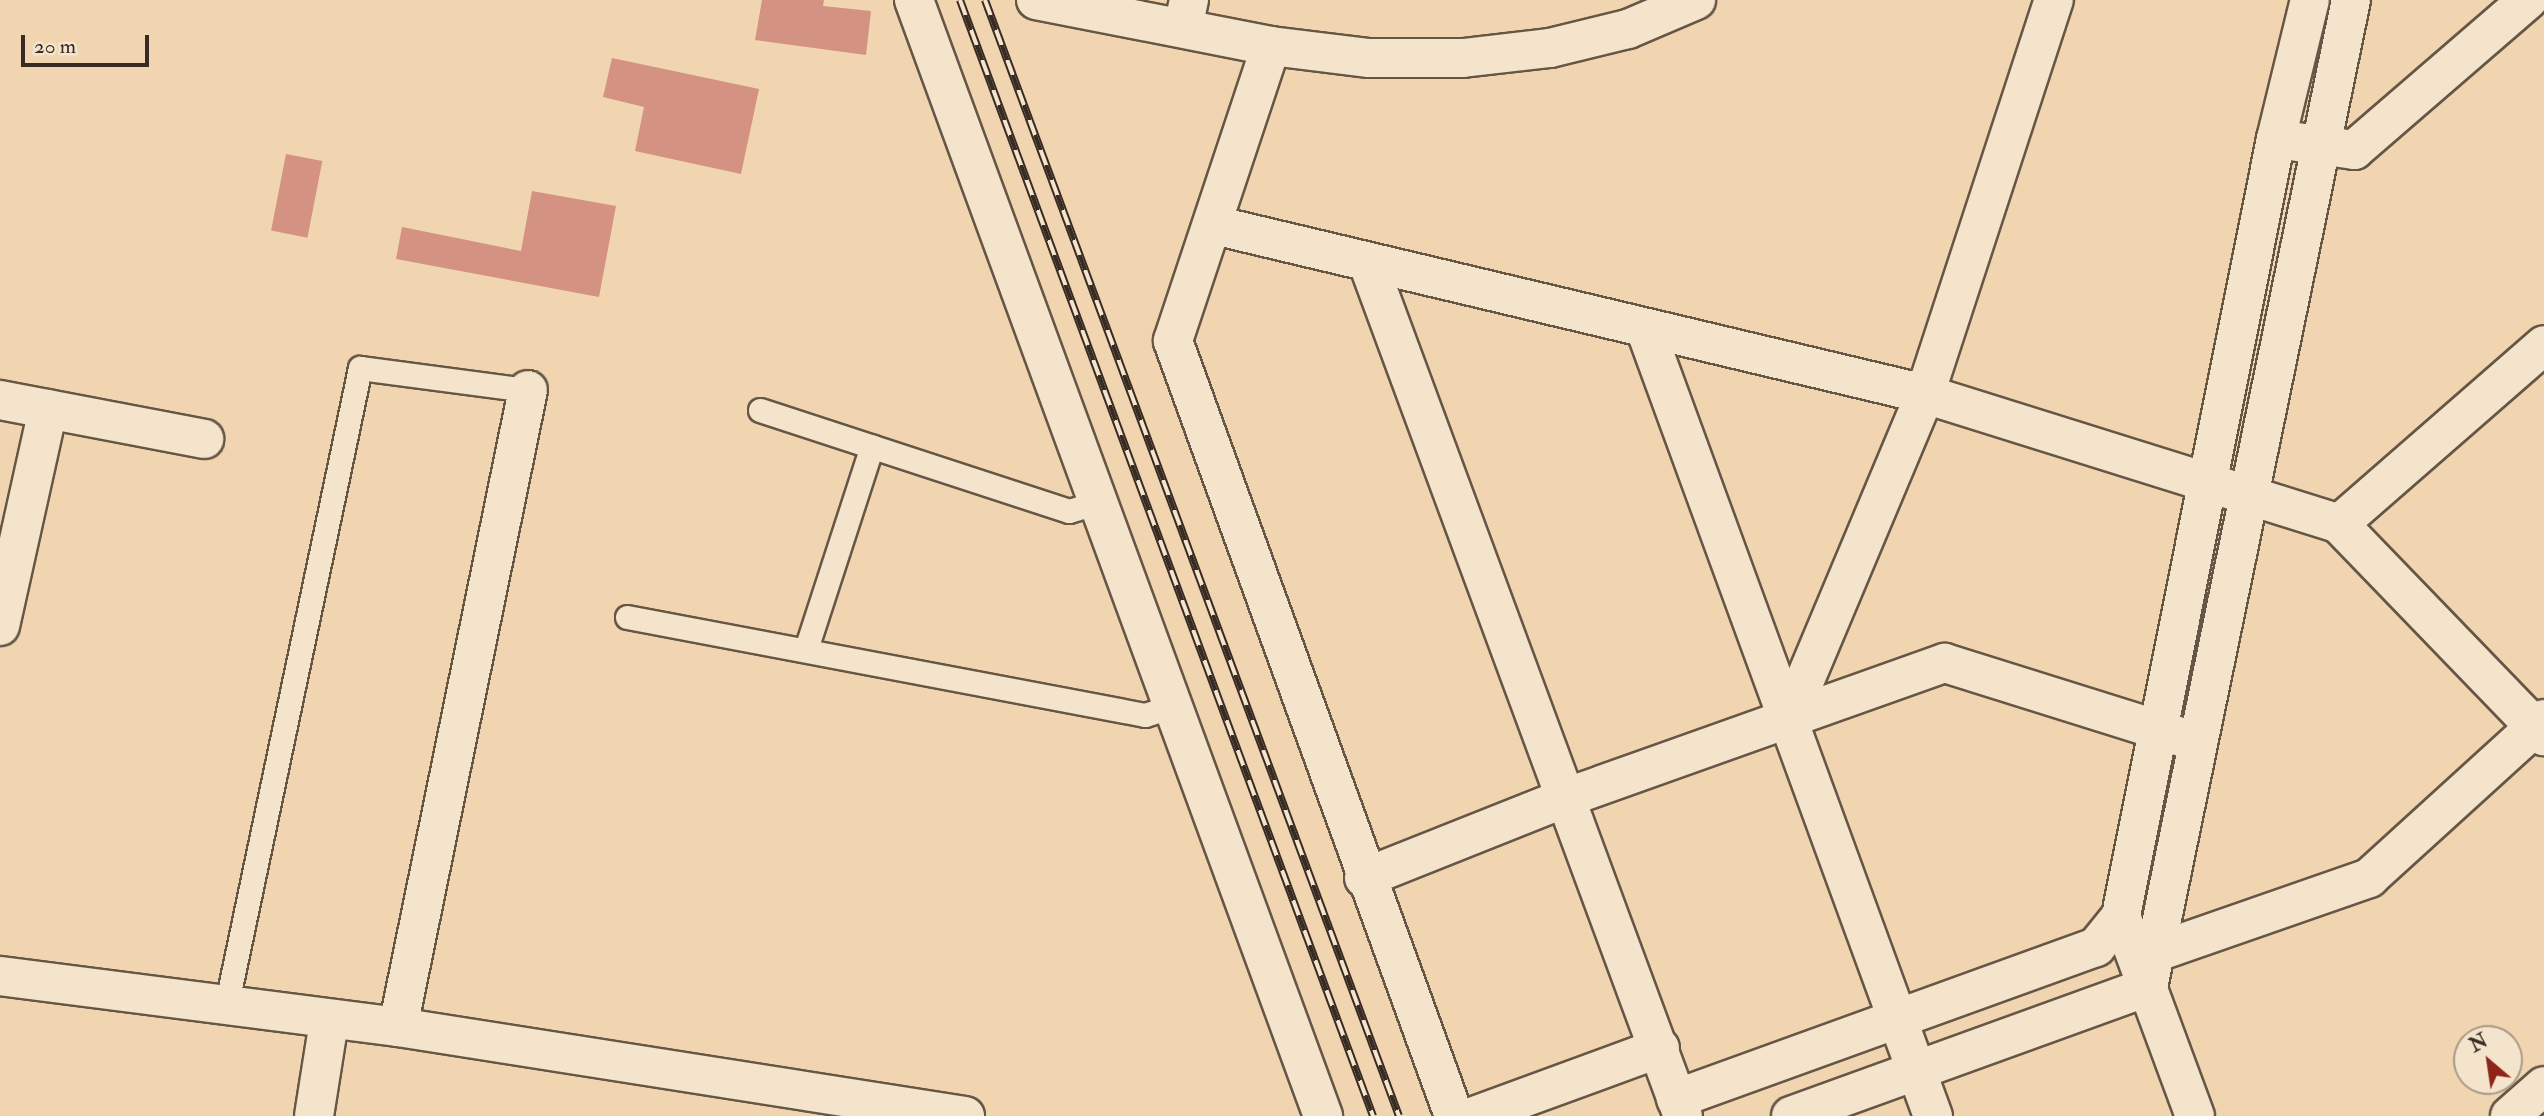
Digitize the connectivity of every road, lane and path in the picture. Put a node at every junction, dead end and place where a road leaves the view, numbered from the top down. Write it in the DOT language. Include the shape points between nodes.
graph roads {
  1 [pos="914,0"];
  2 [pos="1036,0"];
  3 [pos="1696,0"];
  4 [pos="2054,0"];
  5 [pos="2310,0"];
  6 [pos="2351,0"];
  7 [pos="2528,0"];
  8 [pos="1186,14"];
  9 [pos="1270,46"];
  10 [pos="2276,139"];
  11 [pos="2317,145"];
  12 [pos="1214,225"];
  13 [pos="1369,266"];
  14 [pos="1646,331"];
  15 [pos="2544,345"];
  16 [pos="528,390"];
  17 [pos="1925,394"];
  18 [pos="0,400"];
  19 [pos="48,409"];
  20 [pos="760,410"];
  21 [pos="204,439"];
  22 [pos="872,446"];
  23 [pos="2207,484"];
  24 [pos="2246,497"];
  25 [pos="1098,502"];
  26 [pos="2339,524"];
  27 [pos="627,617"];
  28 [pos="0,626"];
  29 [pos="806,649"];
  30 [pos="1173,706"];
  31 [pos="1789,718"];
  32 [pos="2541,727"];
  33 [pos="2158,729"];
  34 [pos="2197,742"];
  35 [pos="1565,798"];
  36 [pos="1364,878"];
  37 [pos="2121,916"];
  38 [pos="2151,970"];
  39 [pos="0,976"];
  40 [pos="226,1007"];
  41 [pos="1898,1020"];
  42 [pos="329,1021"];
  43 [pos="398,1027"];
  44 [pos="1660,1048"];
  45 [pos="1916,1071"];
  46 [pos="2544,1086"];
  47 [pos="767,1103"];
  48 [pos="1680,1108"];
  49 [pos="314,1116"];
  50 [pos="965,1116"];
  51 [pos="1323,1116"];
  52 [pos="1454,1116"];
  53 [pos="1474,1116"];
  54 [pos="1791,1116"];
  55 [pos="1933,1116"];
  56 [pos="2195,1116"];
  57 [pos="2510,1116"];
  1 -- 25 [label="street"];
  2 -- 8 [label="street"];
  3 -- 9 [label="street" via="1589,38 1463,58 1369,58"];
  4 -- 17 [label="street"];
  5 -- 10 [label="street"];
  6 -- 11 [label="street"];
  7 -- 11 [label="street" via="2354,150"];
  8 -- 9 [label="street"];
  9 -- 12 [label="street"];
  10 -- 11 [label="street"];
  10 -- 23 [label="street"];
  11 -- 24 [label="street"];
  12 -- 13 [label="street"];
  12 -- 36 [label="street" via="1173,341"];
  13 -- 14 [label="street"];
  13 -- 35 [label="street"];
  14 -- 17 [label="street"];
  14 -- 31 [label="street"];
  15 -- 26 [label="street"];
  16 -- 40 [label="lane" via="360,368"];
  16 -- 43 [label="street"];
  17 -- 23 [label="street"];
  17 -- 31 [label="street"];
  18 -- 19 [label="street"];
  19 -- 21 [label="street"];
  19 -- 28 [label="street"];
  20 -- 22 [label="lane"];
  22 -- 25 [label="lane" via="1069,510"];
  22 -- 29 [label="lane"];
  23 -- 24 [label="street"];
  23 -- 33 [label="street"];
  24 -- 26 [label="street"];
  24 -- 34 [label="street"];
  25 -- 30 [label="street"];
  26 -- 32 [label="street"];
  27 -- 29 [label="lane"];
  29 -- 30 [label="lane" via="1145,715"];
  30 -- 51 [label="street"];
  31 -- 33 [label="street" via="1945,663"];
  31 -- 35 [label="street"];
  31 -- 41 [label="street"];
  32 -- 38 [label="street" via="2369,878"];
  33 -- 34 [label="street"];
  33 -- 37 [label="street"];
  34 -- 38 [label="street"];
  35 -- 36 [label="street"];
  35 -- 44 [label="street"];
  36 -- 52 [label="street"];
  37 -- 38 [label="street"];
  37 -- 41 [label="street" via="2096,947"];
  38 -- 45 [label="street"];
  38 -- 56 [label="street"];
  39 -- 40 [label="street"];
  40 -- 42 [label="street"];
  41 -- 45 [label="street"];
  41 -- 48 [label="street"];
  42 -- 43 [label="street"];
  42 -- 49 [label="street"];
  43 -- 47 [label="street"];
  44 -- 48 [label="street"];
  44 -- 53 [label="street"];
  45 -- 54 [label="street"];
  45 -- 55 [label="street"];
  46 -- 57 [label="street"];
  47 -- 50 [label="street"];
}
